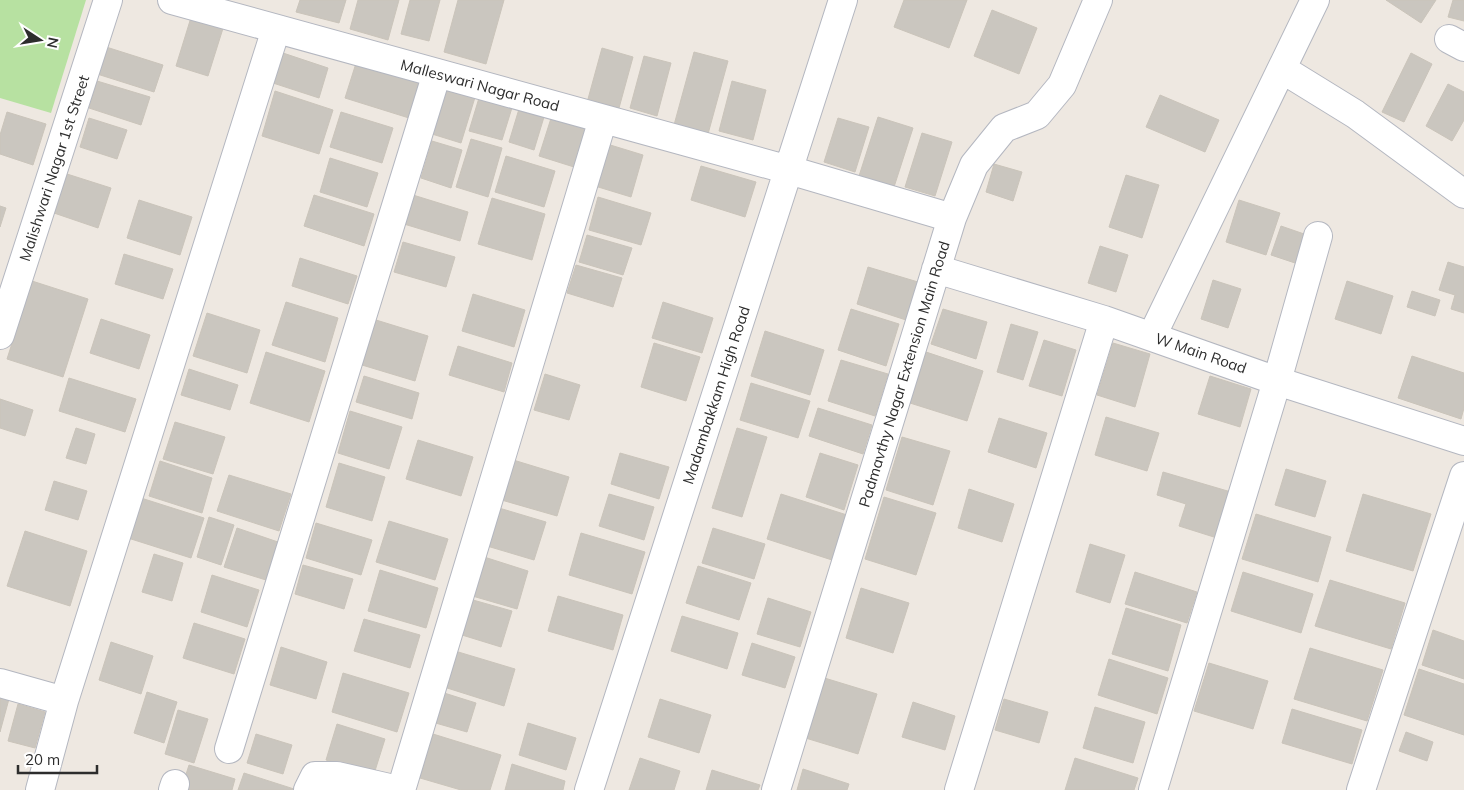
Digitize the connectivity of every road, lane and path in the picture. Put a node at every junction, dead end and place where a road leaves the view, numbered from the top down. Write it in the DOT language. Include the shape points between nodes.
graph roads {
  1 [pos="108,0"];
  2 [pos="172,0"];
  3 [pos="842,0"];
  4 [pos="1098,0"];
  5 [pos="1316,0"];
  6 [pos="276,29"];
  7 [pos="1282,69"];
  8 [pos="437,73"];
  9 [pos="604,119"];
  10 [pos="789,170"];
  11 [pos="1464,194"];
  12 [pos="952,218"];
  13 [pos="1318,236"];
  14 [pos="936,269"];
  15 [pos="1104,320"];
  16 [pos="0,335"];
  17 [pos="1152,336"];
  18 [pos="1277,380"];
  19 [pos="1464,441"];
  20 [pos="1464,476"];
  21 [pos="0,683"];
  22 [pos="64,701"];
  23 [pos="229,749"];
  24 [pos="40,790"];
  25 [pos="308,790"];
  26 [pos="399,790"];
  27 [pos="589,790"];
  28 [pos="776,790"];
  29 [pos="959,790"];
  30 [pos="1153,790"];
  31 [pos="1361,790"];
  1 -- 16 [label="street, Malishwari Nagar 1st Street"];
  2 -- 6 [label="street, Malleswari Nagar Road"];
  3 -- 10 [label="street, Madambakkam High Road"];
  4 -- 12 [label="street, Padmavthy Nagar Extension Main Road" via="1062,85 1037,115 1004,128 974,166"];
  5 -- 7 [label="street"];
  6 -- 8 [label="street, Malleswari Nagar Road"];
  6 -- 22 [label="street"];
  7 -- 11 [label="street" via="1354,114"];
  7 -- 17 [label="street"];
  8 -- 9 [label="street, Malleswari Nagar Road"];
  8 -- 23 [label="street"];
  9 -- 10 [label="street, Malleswari Nagar Road"];
  9 -- 26 [label="street"];
  10 -- 12 [label="street, Malleswari Nagar Road"];
  10 -- 27 [label="street, Madambakkam High Road"];
  12 -- 14 [label="street, Padmavthy Nagar Extension Main Road"];
  13 -- 18 [label="street"];
  14 -- 15 [label="street, W Main Road"];
  14 -- 28 [label="street, Padmavthy Nagar Extension Main Road"];
  15 -- 17 [label="street, W Main Road"];
  15 -- 29 [label="street"];
  17 -- 18 [label="street, W Main Road"];
  18 -- 19 [label="street, W Main Road"];
  18 -- 30 [label="street"];
  20 -- 31 [label="street"];
  21 -- 22 [label="street"];
  22 -- 24 [label="street"];
  25 -- 26 [label="street" via="315,776 337,776"];
}
